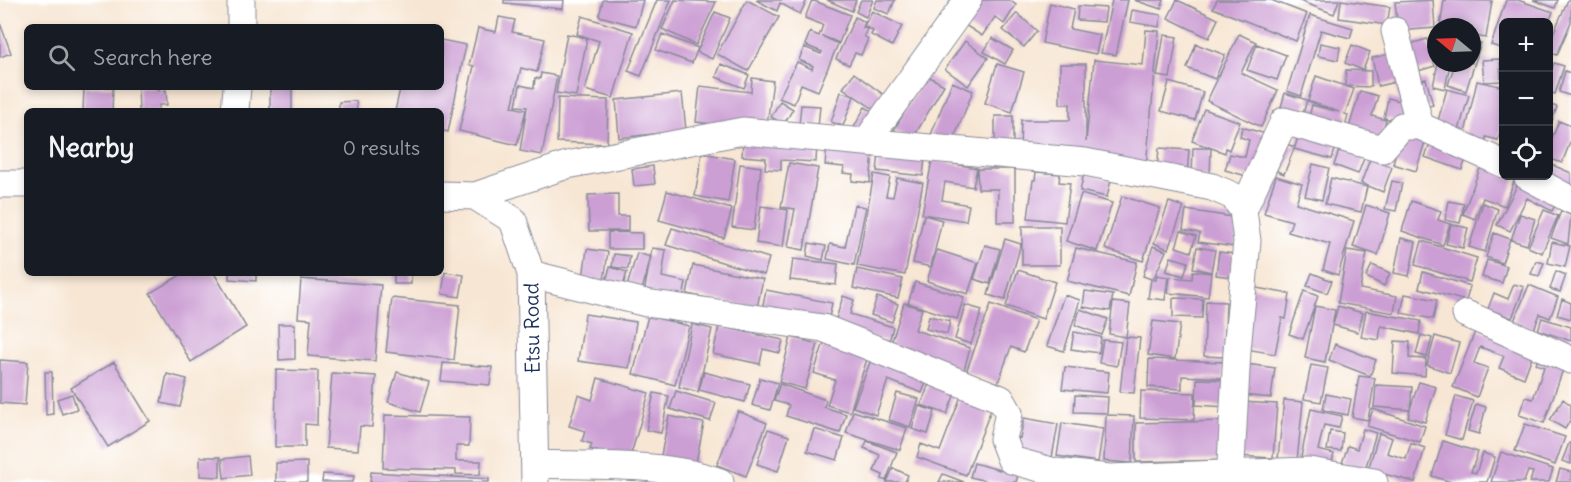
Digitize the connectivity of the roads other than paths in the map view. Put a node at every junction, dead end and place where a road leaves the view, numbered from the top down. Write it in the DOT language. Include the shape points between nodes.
graph roads {
  1 [pos="241,0"];
  2 [pos="968,0"];
  3 [pos="241,24"];
  4 [pos="1395,31"];
  5 [pos="237,90"];
  6 [pos="235,108"];
  7 [pos="1420,126"];
  8 [pos="866,142"];
  9 [pos="1499,162"];
  10 [pos="1534,180"];
  11 [pos="0,184"];
  12 [pos="24,184"];
  13 [pos="444,195"];
  14 [pos="475,196"];
  15 [pos="1571,200"];
  16 [pos="1243,210"];
  17 [pos="531,274"];
  18 [pos="1466,314"];
  19 [pos="1571,360"];
  20 [pos="535,473"];
  21 [pos="1230,477"];
  22 [pos="720,482"];
  23 [pos="1374,482"];
  1 -- 3 [label="street"];
  2 -- 8 [label="street"];
  4 -- 7 [label="street"];
  5 -- 6 [label="street"];
  7 -- 9 [label="street"];
  7 -- 16 [label="street" via="1402,126 1382,148 1284,121"];
  8 -- 14 [label="street" via="743,131 567,165"];
  8 -- 16 [label="street" via="1085,162 1212,187 1233,196"];
  10 -- 15 [label="street"];
  11 -- 12 [label="street"];
  13 -- 14 [label="street"];
  14 -- 17 [label="street, Etsu Road" via="513,220"];
  16 -- 21 [label="street" via="1247,241"];
  17 -- 20 [label="street, Etsu Road"];
  17 -- 21 [label="street" via="646,303 823,328 1001,399 1009,413 1003,440 1011,460 1055,472 1109,478"];
  18 -- 19 [label="street"];
  20 -- 22 [label="street" via="646,468"];
  21 -- 23 [label="street" via="1309,471"];
}
